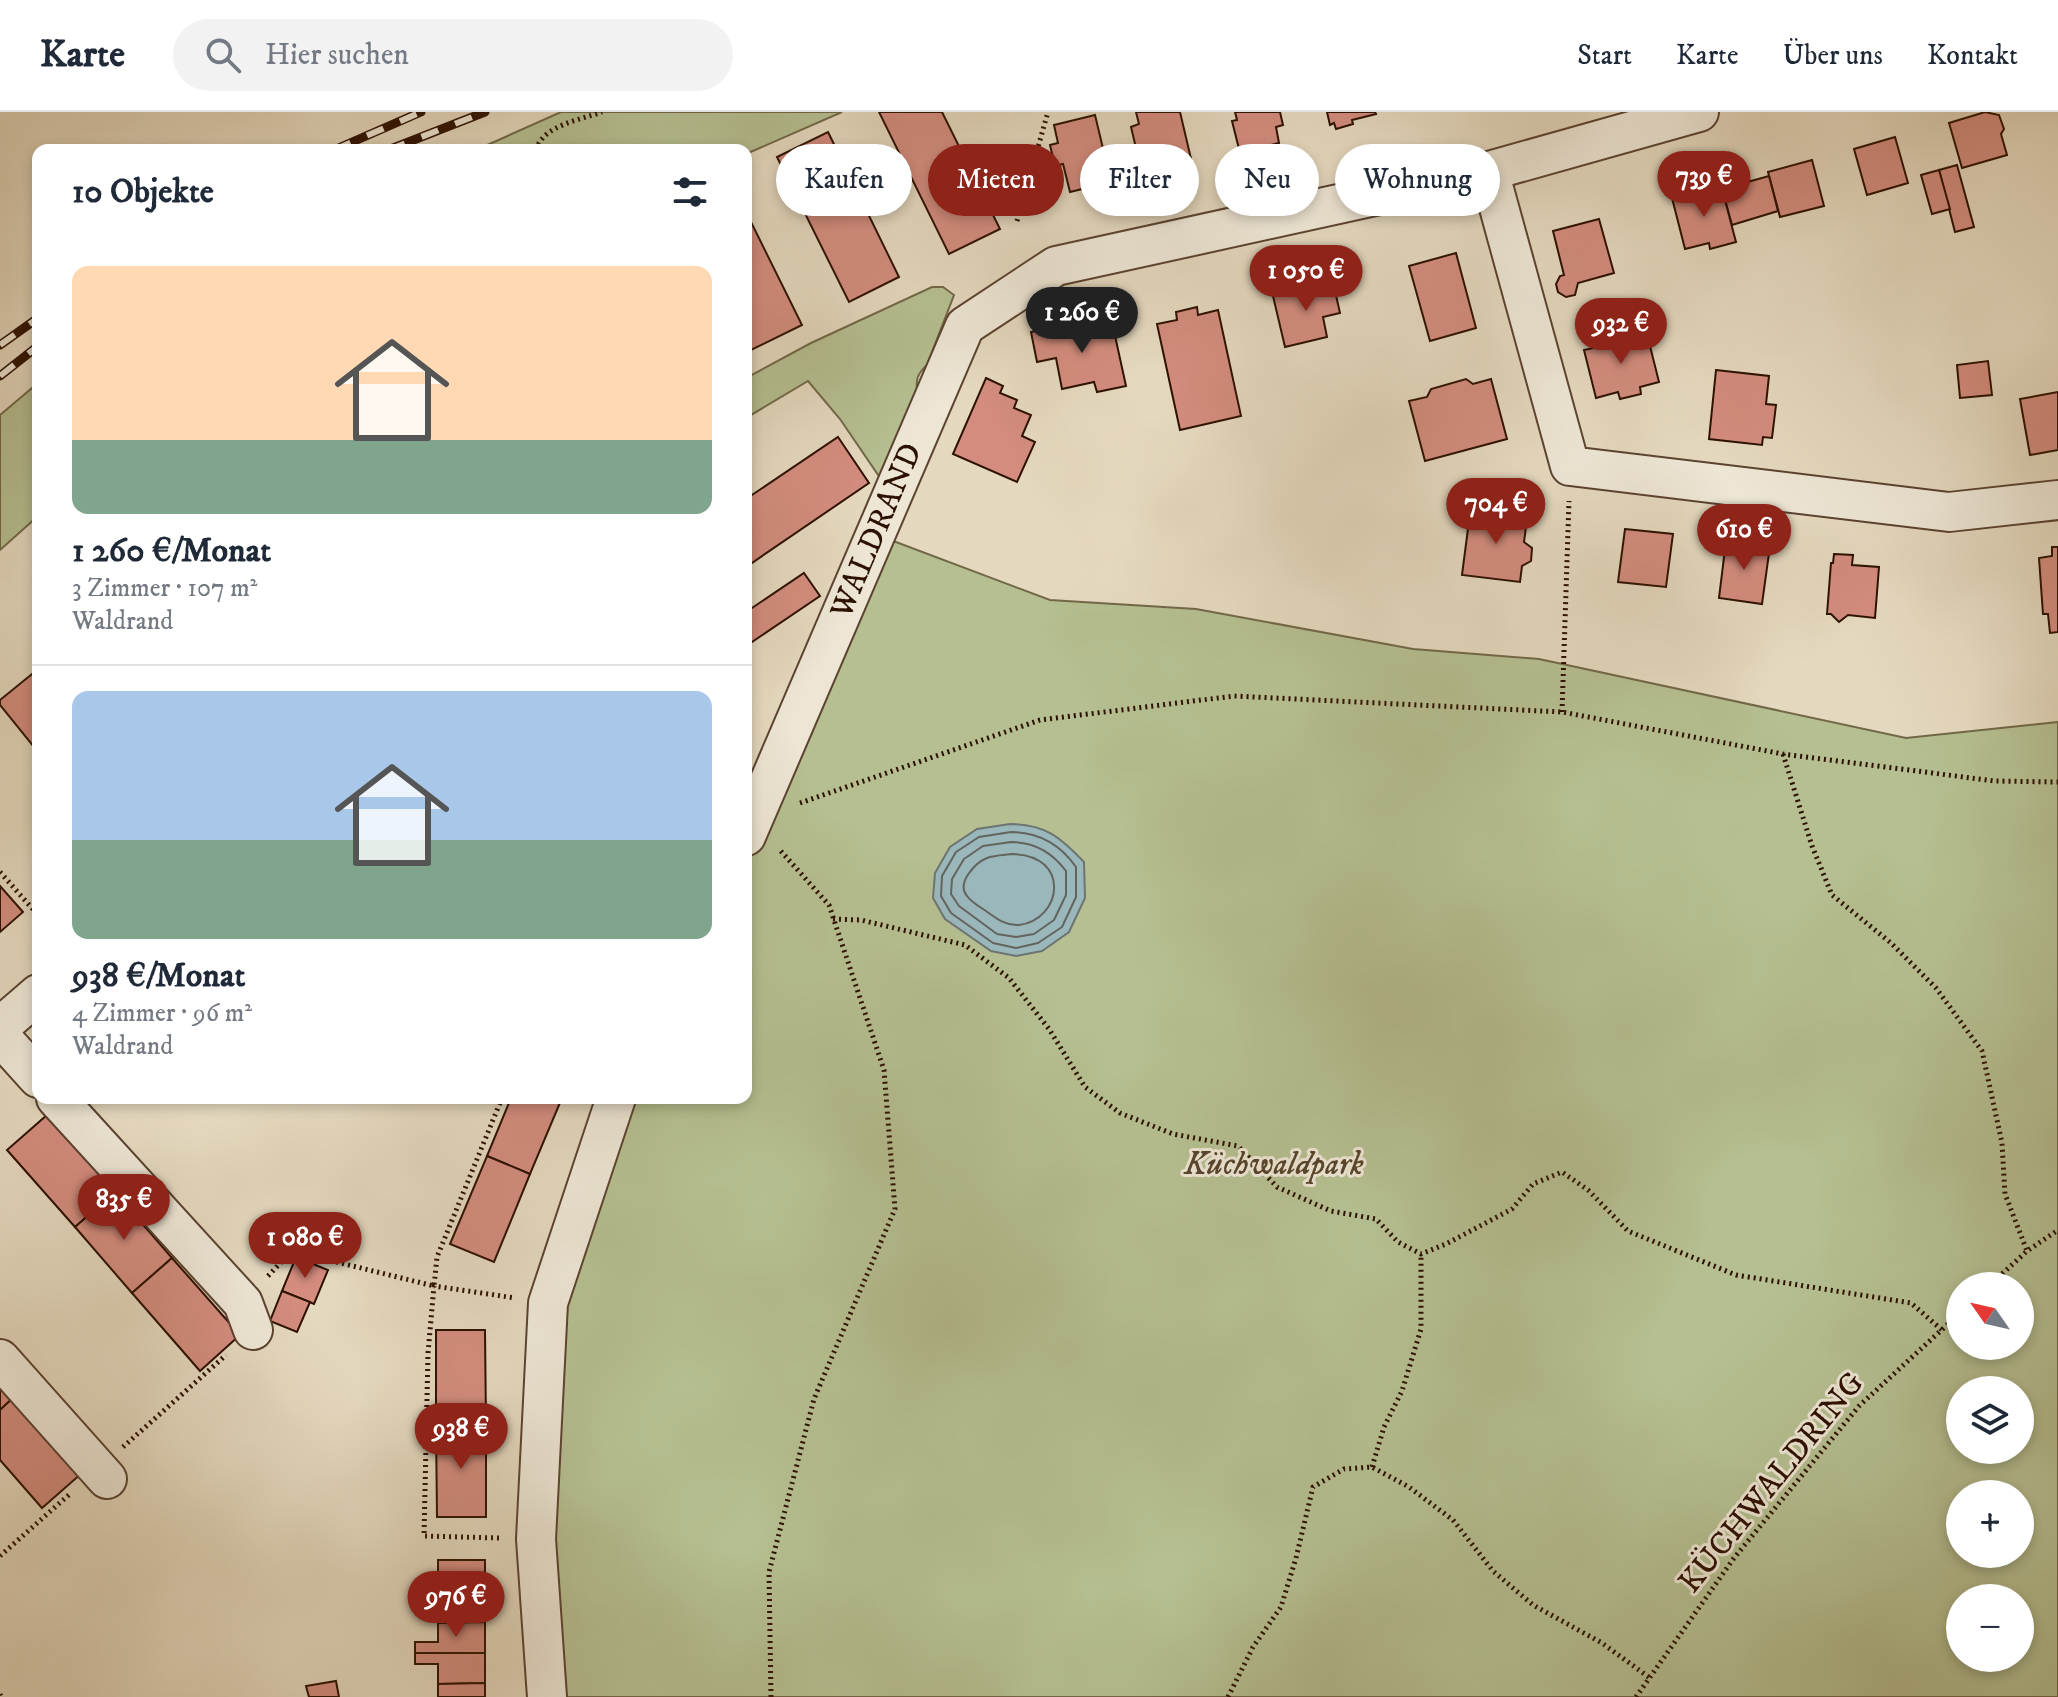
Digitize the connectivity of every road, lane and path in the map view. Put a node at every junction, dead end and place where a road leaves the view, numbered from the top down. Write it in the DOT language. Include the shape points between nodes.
graph roads {
  1 [pos="602,112"];
  2 [pos="1048,112"];
  3 [pos="1699,112"];
  4 [pos="540,144"];
  5 [pos="1500,168"];
  6 [pos="1335,205"];
  7 [pos="1500,211"];
  8 [pos="1017,221"];
  9 [pos="1570,466"];
  10 [pos="2058,500"];
  11 [pos="1562,712"];
  12 [pos="1783,754"];
  13 [pos="2058,782"];
  14 [pos="752,810"];
  15 [pos="752,816"];
  16 [pos="752,820"];
  17 [pos="0,872"];
  18 [pos="32,908"];
  19 [pos="833,919"];
  20 [pos="32,999"];
  21 [pos="0,1027"];
  22 [pos="0,1036"];
  23 [pos="32,1071"];
  24 [pos="61,1104"];
  25 [pos="500,1104"];
  26 [pos="614,1104"];
  27 [pos="2058,1230"];
  28 [pos="2027,1251"];
  29 [pos="1421,1254"];
  30 [pos="2004,1272"];
  31 [pos="434,1286"];
  32 [pos="548,1303"];
  33 [pos="248,1317"];
  34 [pos="1946,1326"];
  35 [pos="1942,1330"];
  36 [pos="0,1359"];
  37 [pos="1372,1467"];
  38 [pos="107,1479"];
  39 [pos="536,1539"];
  40 [pos="1650,1678"];
  41 [pos="547,1697"];
  42 [pos="771,1697"];
  43 [pos="1228,1697"];
  44 [pos="1636,1697"];
  1 -- 4 [label="path" via="547,132"];
  2 -- 8 [label="path"];
  3 -- 5 [label="street"];
  6 -- 14 [label="street, WALDRAND" via="1056,266 965,326"];
  7 -- 9 [label="street"];
  9 -- 10 [label="street" via="1949,512"];
  9 -- 11 [label="path"];
  11 -- 12 [label="path"];
  11 -- 15 [label="path" via="1234,696 1040,720"];
  12 -- 13 [label="path" via="1995,781"];
  12 -- 28 [label="path" via="1832,895 1936,988 1982,1051 2002,1143 2005,1194"];
  16 -- 19 [label="path" via="829,905"];
  17 -- 18 [label="path"];
  19 -- 29 [label="path" via="861,920 965,945 1009,978 1085,1087 1120,1113 1173,1134 1238,1146 1277,1187 1331,1211 1376,1219 1398,1242"];
  19 -- 42 [label="path" via="884,1070 895,1209 814,1399 769,1572"];
  20 -- 21 [label="street"];
  22 -- 23 [label="street"];
  24 -- 33 [label="street"];
  25 -- 31 [label="path" via="437,1257"];
  26 -- 32 [label="street"];
  27 -- 28 [label="path"];
  28 -- 30 [label="path"];
  29 -- 35 [label="path" via="1512,1209 1533,1184 1562,1172 1628,1231 1736,1275 1911,1303"];
  29 -- 37 [label="path" via="1421,1329"];
  31 -- 32 [label="path"];
  31 -- 33 [label="path" via="304,1254 287,1256"];
  31 -- 39 [label="path" via="424,1536"];
  32 -- 39 [label="street"];
  34 -- 35 [label="path, KÜCHWALDRING"];
  35 -- 40 [label="path, KÜCHWALDRING" via="1859,1406 1734,1558"];
  36 -- 38 [label="street"];
  37 -- 40 [label="path" via="1453,1520 1493,1571 1533,1605 1602,1643"];
  37 -- 43 [label="path" via="1344,1469 1313,1487 1281,1607"];
  39 -- 41 [label="street"];
  40 -- 44 [label="path, KÜCHWALDRING"];
}
